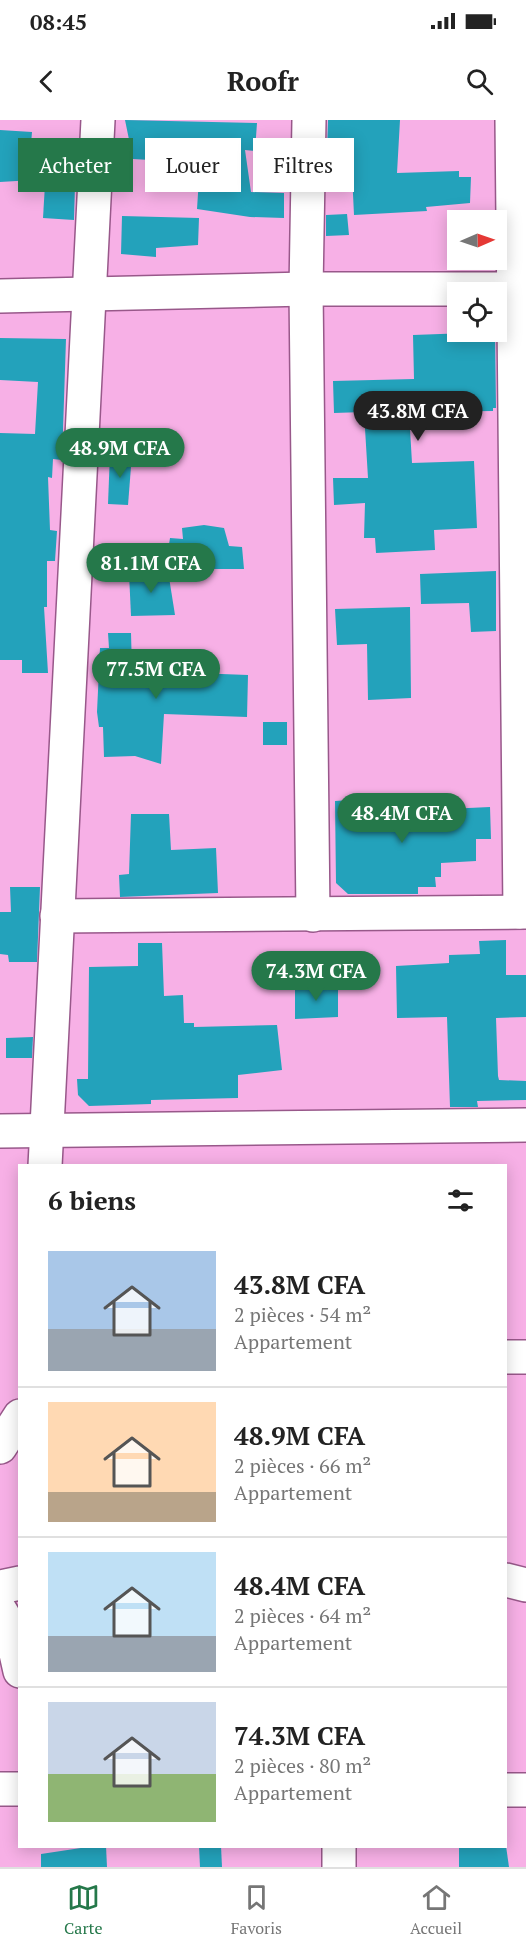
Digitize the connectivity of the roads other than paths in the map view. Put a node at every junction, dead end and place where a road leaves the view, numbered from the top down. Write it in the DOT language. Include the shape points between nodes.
graph roads {
  1 [pos="98,120"];
  2 [pos="309,120"];
  3 [pos="512,120"];
  4 [pos="306,289"];
  5 [pos="514,290"];
  6 [pos="91,292"];
  7 [pos="0,296"];
  8 [pos="521,487"];
  9 [pos="523,912"];
  10 [pos="313,915"];
  11 [pos="57,916"];
  12 [pos="526,1125"];
  13 [pos="47,1129"];
  14 [pos="0,1131"];
  15 [pos="45,1164"];
  16 [pos="507,1357"];
  17 [pos="526,1357"];
  18 [pos="18,1419"];
  19 [pos="0,1447"];
  20 [pos="507,1580"];
  21 [pos="18,1582"];
  22 [pos="526,1585"];
  23 [pos="0,1587"];
  24 [pos="0,1610"];
  25 [pos="18,1662"];
  26 [pos="0,1789"];
  27 [pos="18,1789"];
  28 [pos="526,1790"];
  29 [pos="507,1791"];
  30 [pos="339,1848"];
  31 [pos="339,1867"];
  1 -- 6 [label="street"];
  2 -- 4 [label="street"];
  3 -- 5 [label="street"];
  4 -- 5 [label="street"];
  4 -- 6 [label="street"];
  4 -- 10 [label="street"];
  5 -- 8 [label="street"];
  6 -- 7 [label="street"];
  6 -- 11 [label="street"];
  8 -- 9 [label="street"];
  9 -- 10 [label="street"];
  10 -- 11 [label="street"];
  11 -- 13 [label="street"];
  12 -- 13 [label="street"];
  13 -- 14 [label="street"];
  13 -- 15 [label="street"];
  16 -- 17 [label="street"];
  18 -- 19 [label="street"];
  20 -- 22 [label="street"];
  21 -- 23 [label="street"];
  24 -- 25 [label="street" via="10,1627"];
  26 -- 27 [label="street"];
  28 -- 29 [label="street"];
  30 -- 31 [label="street"];
}
